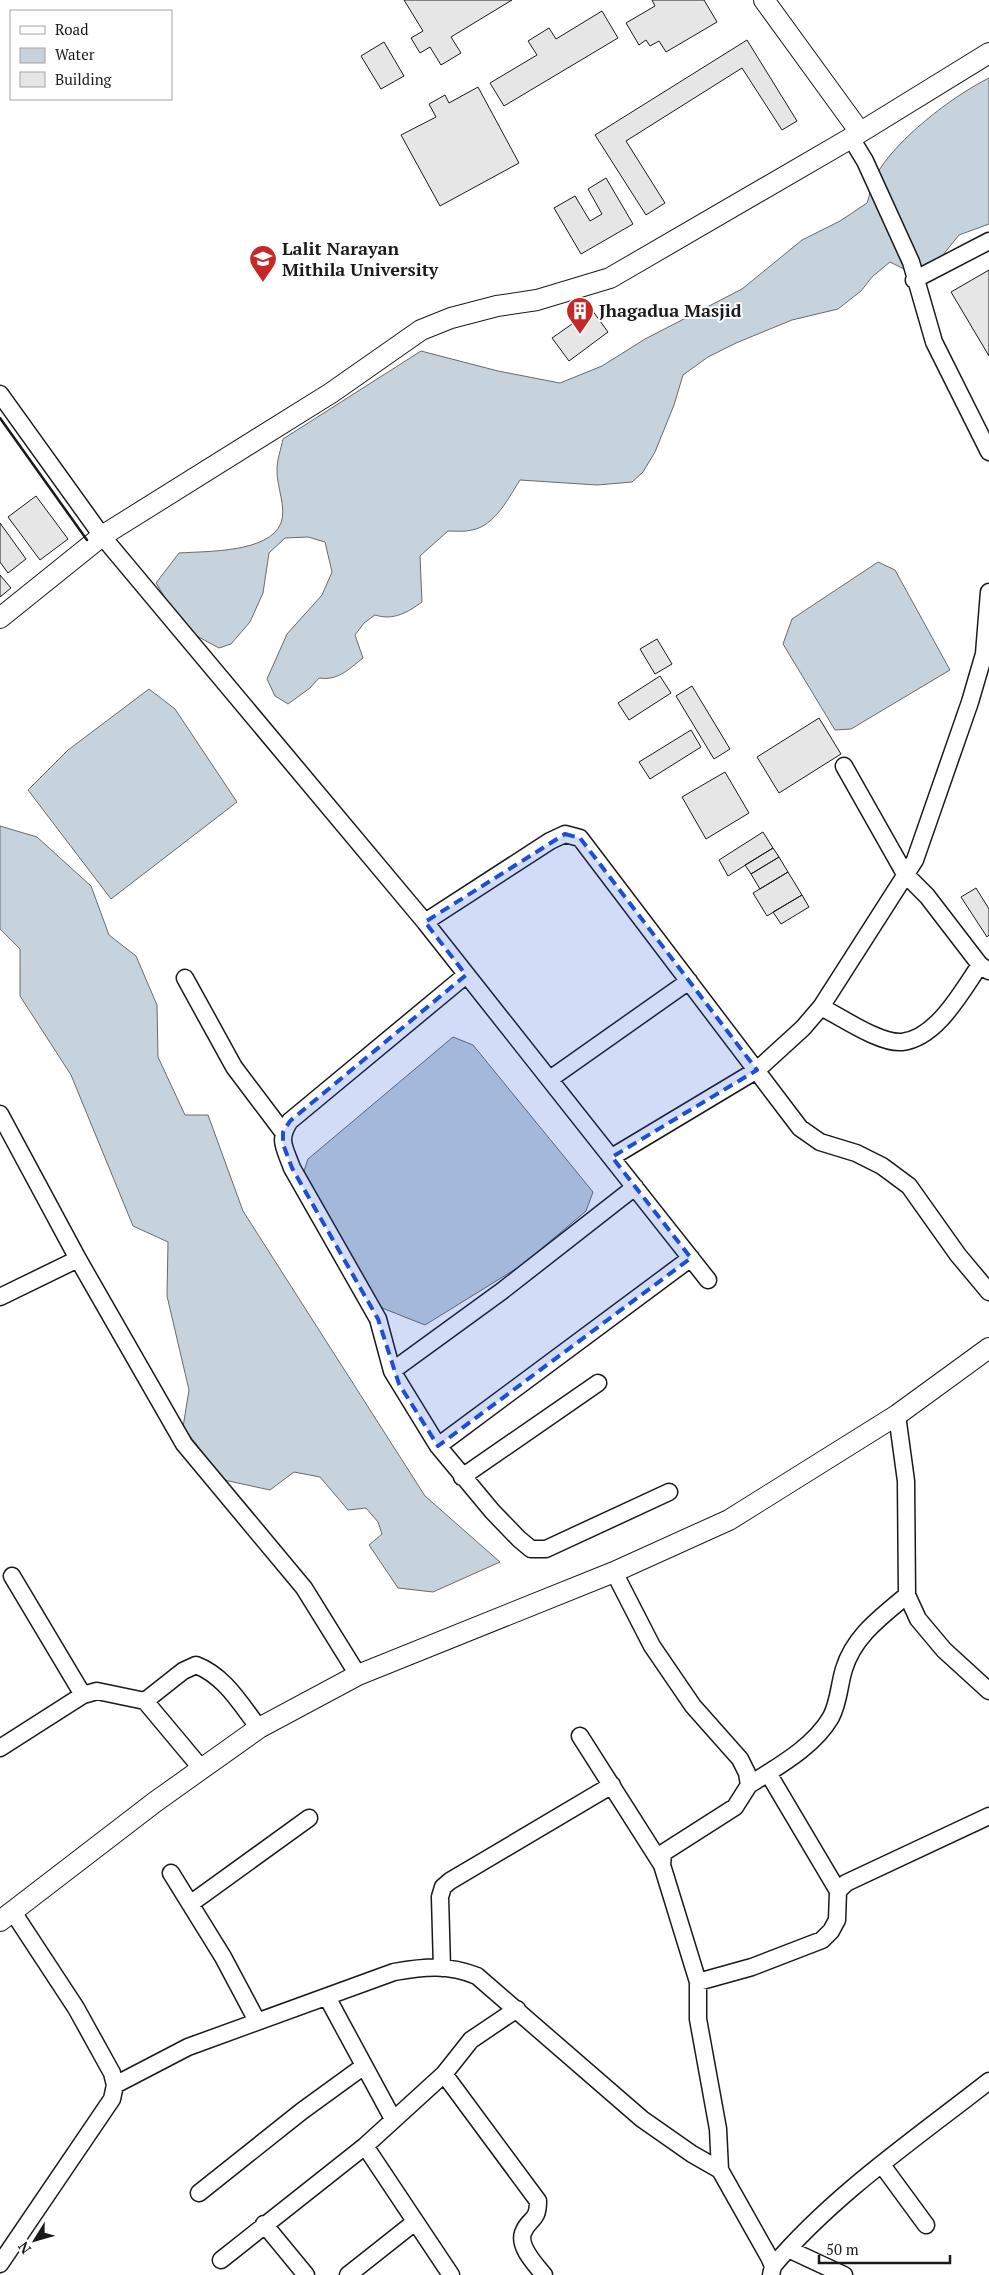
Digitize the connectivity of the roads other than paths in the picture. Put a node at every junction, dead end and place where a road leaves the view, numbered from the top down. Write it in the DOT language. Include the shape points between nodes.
graph roads {
  1 [pos="764,0"];
  2 [pos="989,53"];
  3 [pos="856,135"];
  4 [pos="989,241"];
  5 [pos="914,280"];
  6 [pos="0,394"];
  7 [pos="989,452"];
  8 [pos="102,536"];
  9 [pos="989,592"];
  10 [pos="0,618"];
  11 [pos="844,766"];
  12 [pos="905,874"];
  13 [pos="424,922"];
  14 [pos="985,968"];
  15 [pos="466,975"];
  16 [pos="185,978"];
  17 [pos="689,981"];
  18 [pos="821,1007"];
  19 [pos="757,1070"];
  20 [pos="550,1079"];
  21 [pos="0,1114"];
  22 [pos="282,1132"];
  23 [pos="612,1157"];
  24 [pos="635,1187"];
  25 [pos="691,1258"];
  26 [pos="78,1259"];
  27 [pos="708,1280"];
  28 [pos="989,1292"];
  29 [pos="0,1297"];
  30 [pos="989,1348"];
  31 [pos="392,1371"];
  32 [pos="598,1382"];
  33 [pos="897,1415"];
  34 [pos="438,1446"];
  35 [pos="462,1477"];
  36 [pos="669,1492"];
  37 [pos="614,1572"];
  38 [pos="12,1576"];
  39 [pos="907,1595"];
  40 [pos="358,1675"];
  41 [pos="989,1691"];
  42 [pos="82,1695"];
  43 [pos="145,1701"];
  44 [pos="259,1728"];
  45 [pos="580,1736"];
  46 [pos="0,1748"];
  47 [pos="201,1768"];
  48 [pos="768,1773"];
  49 [pos="612,1785"];
  50 [pos="749,1785"];
  51 [pos="989,1816"];
  52 [pos="309,1818"];
  53 [pos="662,1865"];
  54 [pos="170,1873"];
  55 [pos="838,1891"];
  56 [pos="190,1904"];
  57 [pos="6,1916"];
  58 [pos="442,1968"];
  59 [pos="698,1982"];
  60 [pos="327,1996"];
  61 [pos="517,2009"];
  62 [pos="257,2021"];
  63 [pos="364,2066"];
  64 [pos="444,2074"];
  65 [pos="989,2081"];
  66 [pos="115,2085"];
  67 [pos="393,2119"];
  68 [pos="365,2146"];
  69 [pos="882,2165"];
  70 [pos="720,2170"];
  71 [pos="199,2193"];
  72 [pos="415,2222"];
  73 [pos="264,2224"];
  74 [pos="926,2225"];
  75 [pos="788,2249"];
  76 [pos="221,2260"];
  77 [pos="0,2264"];
  78 [pos="772,2271"];
  79 [pos="306,2275"];
  80 [pos="348,2275"];
  81 [pos="451,2275"];
  82 [pos="544,2275"];
  83 [pos="844,2275"];
  1 -- 3 [label="street"];
  2 -- 3 [label="street"];
  3 -- 5 [label="street" via="910,262"];
  3 -- 8 [label="street" via="610,278 537,300 451,318 421,330 331,393"];
  4 -- 5 [label="street"];
  5 -- 7 [label="street" via="934,342"];
  6 -- 8 [label="street"];
  8 -- 10 [label="street"];
  8 -- 13 [label="street"];
  9 -- 12 [label="street" via="984,654 915,860"];
  11 -- 12 [label="street"];
  12 -- 14 [label="street"];
  12 -- 18 [label="street"];
  13 -- 15 [label="street"];
  13 -- 17 [label="street" via="565,834 580,838"];
  14 -- 18 [label="street" via="943,1018 902,1042 869,1032"];
  15 -- 20 [label="street"];
  15 -- 22 [label="street" via="290,1120"];
  16 -- 22 [label="street" via="234,1067"];
  17 -- 19 [label="street"];
  17 -- 20 [label="street"];
  18 -- 19 [label="street" via="804,1028"];
  19 -- 23 [label="street"];
  19 -- 28 [label="street" via="800,1128 820,1142 856,1153 882,1166 909,1186"];
  20 -- 23 [label="street"];
  21 -- 26 [label="street"];
  22 -- 31 [label="street" via="292,1168 378,1319"];
  23 -- 24 [label="street"];
  24 -- 25 [label="street"];
  24 -- 31 [label="street" via="502,1292"];
  25 -- 27 [label="street"];
  25 -- 34 [label="street"];
  26 -- 29 [label="street"];
  26 -- 40 [label="street" via="184,1444 304,1588"];
  30 -- 33 [label="street"];
  31 -- 34 [label="street"];
  32 -- 35 [label="street"];
  33 -- 37 [label="street" via="730,1520"];
  33 -- 39 [label="street" via="906,1481"];
  34 -- 35 [label="street"];
  35 -- 36 [label="street" via="531,1549 546,1549"];
  37 -- 40 [label="street"];
  37 -- 50 [label="street" via="652,1646 693,1706 740,1759"];
  38 -- 42 [label="street"];
  39 -- 41 [label="street" via="918,1619 944,1650"];
  39 -- 48 [label="street" via="867,1628 857,1642 844,1668 836,1707 830,1719 798,1753"];
  40 -- 44 [label="street"];
  42 -- 43 [label="street" via="96,1691"];
  42 -- 46 [label="street"];
  43 -- 44 [label="street" via="182,1671 196,1665 220,1679"];
  43 -- 47 [label="street"];
  44 -- 47 [label="street"];
  45 -- 49 [label="street"];
  47 -- 57 [label="street"];
  48 -- 50 [label="street"];
  48 -- 55 [label="street"];
  49 -- 53 [label="street"];
  49 -- 58 [label="street" via="443,1887 440,1897"];
  50 -- 53 [label="street" via="734,1807 663,1853"];
  51 -- 55 [label="street" via="846,1883"];
  52 -- 56 [label="street"];
  53 -- 59 [label="street"];
  54 -- 56 [label="street"];
  55 -- 59 [label="street" via="837,1920 832,1931 822,1940 752,1967"];
  56 -- 62 [label="street"];
  57 -- 66 [label="street" via="76,2008 112,2073"];
  58 -- 60 [label="street" via="394,1972"];
  58 -- 61 [label="street" via="460,1969 477,1976"];
  59 -- 70 [label="street" via="698,2019 718,2129"];
  60 -- 62 [label="street"];
  60 -- 63 [label="street"];
  61 -- 64 [label="street" via="471,2040"];
  61 -- 70 [label="street" via="642,2119"];
  62 -- 66 [label="street" via="188,2047"];
  63 -- 67 [label="street"];
  63 -- 71 [label="street"];
  64 -- 67 [label="street"];
  64 -- 82 [label="street" via="538,2201 538,2213 523,2233 523,2244"];
  65 -- 69 [label="street"];
  66 -- 77 [label="street" via="112,2099"];
  67 -- 68 [label="street"];
  68 -- 72 [label="street"];
  68 -- 73 [label="street"];
  69 -- 74 [label="street"];
  69 -- 75 [label="street" via="837,2201"];
  70 -- 78 [label="street"];
  72 -- 80 [label="street"];
  72 -- 81 [label="street"];
  73 -- 76 [label="street"];
  73 -- 79 [label="street"];
  75 -- 78 [label="street"];
  75 -- 83 [label="street"];
}
